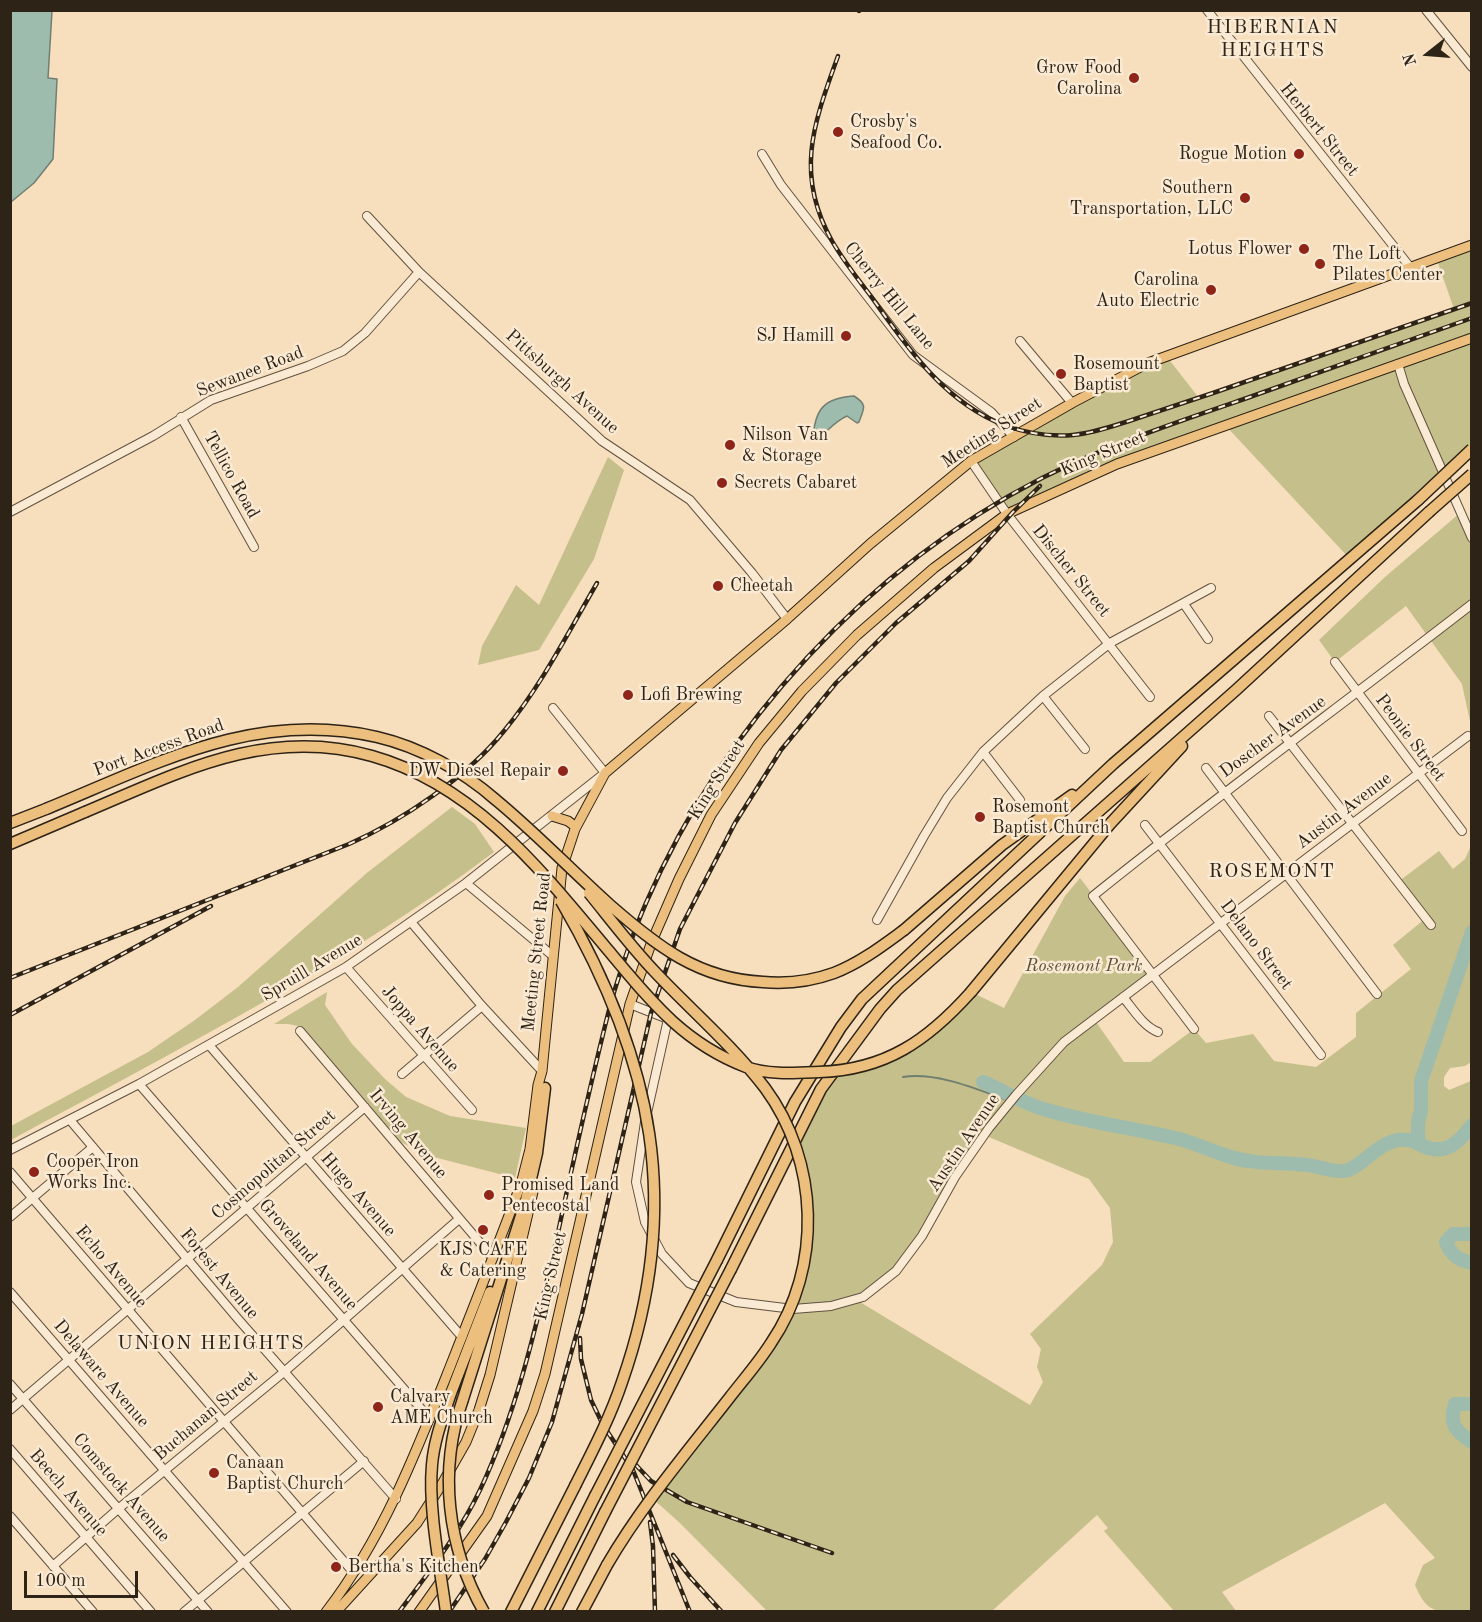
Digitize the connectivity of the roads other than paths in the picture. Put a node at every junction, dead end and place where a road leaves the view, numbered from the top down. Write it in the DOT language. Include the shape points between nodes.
graph roads {
  1 [pos="1207,10"];
  2 [pos="1426,10"];
  3 [pos="1472,67"];
  4 [pos="762,154"];
  5 [pos="368,216"];
  6 [pos="1472,244"];
  7 [pos="1410,267"];
  8 [pos="419,272"];
  9 [pos="1472,338"];
  10 [pos="1020,341"];
  11 [pos="1398,364"];
  12 [pos="1072,403"];
  13 [pos="181,417"];
  14 [pos="1014,437"];
  15 [pos="1472,449"];
  16 [pos="971,461"];
  17 [pos="1472,474"];
  18 [pos="10,512"];
  19 [pos="1007,514"];
  20 [pos="1472,538"];
  21 [pos="254,547"];
  22 [pos="1211,588"];
  23 [pos="1184,604"];
  24 [pos="1472,604"];
  25 [pos="787,619"];
  26 [pos="1208,639"];
  27 [pos="1110,644"];
  28 [pos="1335,662"];
  29 [pos="1236,690"];
  30 [pos="1358,693"];
  31 [pos="1043,696"];
  32 [pos="1150,697"];
  33 [pos="553,708"];
  34 [pos="1269,716"];
  35 [pos="1468,736"];
  36 [pos="1291,743"];
  37 [pos="1085,749"];
  38 [pos="983,752"];
  39 [pos="1113,764"];
  40 [pos="1206,768"];
  41 [pos="605,773"];
  42 [pos="1419,774"];
  43 [pos="1224,792"];
  44 [pos="1020,800"];
  45 [pos="552,816"];
  46 [pos="10,823"];
  47 [pos="1353,823"];
  48 [pos="1146,825"];
  49 [pos="576,827"];
  50 [pos="1462,831"];
  51 [pos="1159,843"];
  52 [pos="10,844"];
  53 [pos="568,867"];
  54 [pos="543,873"];
  55 [pos="1286,873"];
  56 [pos="466,882"];
  57 [pos="877,920"];
  58 [pos="411,922"];
  59 [pos="1221,924"];
  60 [pos="1431,925"];
  61 [pos="553,956"];
  62 [pos="346,967"];
  63 [pos="1153,974"];
  64 [pos="1377,994"];
  65 [pos="1123,997"];
  66 [pos="630,1004"];
  67 [pos="482,1006"];
  68 [pos="1194,1029"];
  69 [pos="300,1031"];
  70 [pos="1158,1032"];
  71 [pos="209,1045"];
  72 [pos="1321,1055"];
  73 [pos="423,1057"];
  74 [pos="542,1071"];
  75 [pos="402,1074"];
  76 [pos="139,1084"];
  77 [pos="545,1088"];
  78 [pos="366,1107"];
  79 [pos="472,1110"];
  80 [pos="70,1120"];
  81 [pos="533,1130"];
  82 [pos="93,1147"];
  83 [pos="10,1150"];
  84 [pos="305,1156"];
  85 [pos="10,1172"];
  86 [pos="33,1198"];
  87 [pos="248,1207"];
  88 [pos="10,1217"];
  89 [pos="459,1219"];
  90 [pos="493,1258"];
  91 [pos="187,1259"];
  92 [pos="402,1269"];
  93 [pos="10,1292"];
  94 [pos="127,1310"];
  95 [pos="343,1319"];
  96 [pos="462,1336"];
  97 [pos="70,1361"];
  98 [pos="284,1372"];
  99 [pos="10,1383"];
  100 [pos="24,1399"];
  101 [pos="10,1410"];
  102 [pos="430,1419"];
  103 [pos="224,1420"];
  104 [pos="10,1449"];
  105 [pos="364,1461"];
  106 [pos="165,1469"];
  107 [pos="396,1499"];
  108 [pos="118,1509"];
  109 [pos="303,1512"];
  110 [pos="10,1516"];
  111 [pos="86,1537"];
  112 [pos="244,1561"];
  113 [pos="53,1566"];
  114 [pos="353,1572"];
  115 [pos="198,1600"];
  116 [pos="93,1611"];
  117 [pos="151,1611"];
  118 [pos="184,1611"];
  119 [pos="208,1611"];
  120 [pos="287,1611"];
  121 [pos="326,1611"];
  122 [pos="336,1611"];
  123 [pos="419,1611"];
  124 [pos="446,1611"];
  125 [pos="484,1611"];
  126 [pos="511,1611"];
  127 [pos="537,1611"];
  128 [pos="555,1611"];
  129 [pos="582,1611"];
  1 -- 7 [label="street, Herbert Street"];
  2 -- 3 [label="street"];
  4 -- 14 [label="street, Cherry Hill Lane" via="913,354 991,412"];
  5 -- 8 [label="street, Pittsburgh Avenue"];
  6 -- 7 [label="main road, Meeting Street"];
  7 -- 12 [label="main road, Meeting Street" via="1148,363"];
  8 -- 13 [label="street, Sewanee Road" via="365,333 343,351 211,400"];
  8 -- 25 [label="street, Pittsburgh Avenue" via="602,441 690,500"];
  9 -- 11 [label="main road, King Street"];
  10 -- 12 [label="street"];
  11 -- 19 [label="main road, King Street" via="1117,464"];
  11 -- 20 [label="street"];
  12 -- 14 [label="main road, Meeting Street"];
  13 -- 18 [label="street, Sewanee Road" via="153,436"];
  13 -- 21 [label="street, Tellico Road"];
  14 -- 16 [label="main road, Meeting Street"];
  15 -- 39 [label="highway, bridge"];
  16 -- 19 [label="street, Discher Street"];
  16 -- 25 [label="main road, Meeting Street"];
  17 -- 29 [label="highway, bridge"];
  19 -- 27 [label="street, Discher Street"];
  19 -- 66 [label="main road, King Street" via="934,568 857,635 802,691 759,743 711,815 679,879"];
  22 -- 23 [label="street"];
  23 -- 26 [label="street"];
  23 -- 27 [label="street"];
  24 -- 30 [label="street, Doscher Avenue"];
  25 -- 41 [label="main road, Meeting Street"];
  27 -- 31 [label="street"];
  27 -- 32 [label="street, Discher Street"];
  28 -- 30 [label="street, Peonie Street"];
  29 -- 54 [label="highway, bridge" via="1132,798 949,1017 923,1038 866,1066 803,1073 764,1071 747,1068 700,1044 652,1003"];
  29 -- 128 [label="highway, bridge" via="897,990 821,1089"];
  30 -- 36 [label="street, Doscher Avenue"];
  30 -- 42 [label="street, Peonie Street"];
  31 -- 37 [label="street"];
  31 -- 38 [label="street"];
  33 -- 41 [label="street"];
  34 -- 36 [label="street"];
  35 -- 42 [label="street, Austin Avenue"];
  36 -- 43 [label="street, Doscher Avenue"];
  36 -- 47 [label="street"];
  38 -- 44 [label="street"];
  38 -- 57 [label="street" via="947,798"];
  39 -- 53 [label="highway, bridge" via="1002,845 904,930 854,964 797,982 738,979 701,969 666,951 632,925"];
  39 -- 127 [label="highway, bridge" via="862,999 841,1028 795,1102"];
  40 -- 43 [label="street"];
  41 -- 45 [label="street, Spruill Avenue"];
  41 -- 49 [label="main road, Meeting Street Road"];
  42 -- 47 [label="street, Austin Avenue"];
  42 -- 50 [label="street, Peonie Street"];
  43 -- 51 [label="street, Doscher Avenue"];
  43 -- 55 [label="street"];
  45 -- 49 [label="main road"];
  45 -- 56 [label="street, Spruill Avenue"];
  46 -- 53 [label="highway, Port Access Road, bridge" via="209,744 262,732 328,730 401,744 466,777"];
  47 -- 55 [label="street, Austin Avenue"];
  47 -- 60 [label="street"];
  48 -- 51 [label="street, Delano Street"];
  49 -- 61 [label="main road, Meeting Street Road" via="562,868"];
  51 -- 59 [label="street, Delano Street"];
  51 -- 63 [label="street, Doscher Avenue" via="1093,896"];
  52 -- 54 [label="highway, Port Access Road, bridge" via="219,758 261,749 323,747 372,756 429,780 494,824"];
  53 -- 129 [label="highway, bridge" via="654,972 729,1046 765,1088 790,1132 808,1207 808,1239 801,1275 773,1342 659,1489 620,1544"];
  54 -- 126 [label="highway, bridge" via="594,963 638,1075 648,1118 654,1231 634,1346 613,1404"];
  55 -- 59 [label="street, Austin Avenue"];
  55 -- 64 [label="street"];
  56 -- 58 [label="street, Spruill Avenue"];
  56 -- 61 [label="street"];
  58 -- 62 [label="street, Spruill Avenue"];
  58 -- 67 [label="street"];
  59 -- 63 [label="street, Austin Avenue"];
  59 -- 72 [label="street, Delano Street"];
  61 -- 74 [label="main road, Meeting Street Road"];
  62 -- 71 [label="street, Spruill Avenue"];
  62 -- 73 [label="street, Joppa Avenue"];
  63 -- 65 [label="street, Austin Avenue"];
  63 -- 68 [label="street"];
  65 -- 66 [label="street, Austin Avenue" via="1064,1042 1009,1102 896,1271 863,1297 831,1306 793,1309 736,1302 689,1283 662,1254 645,1221 636,1182 668,1019"];
  65 -- 70 [label="street" via="1141,1020"];
  66 -- 123 [label="main road, King Street" via="533,1412 487,1516"];
  67 -- 73 [label="street"];
  67 -- 74 [label="street"];
  69 -- 78 [label="street, Irving Avenue"];
  71 -- 76 [label="street, Spruill Avenue"];
  71 -- 84 [label="street, Hugo Avenue"];
  73 -- 75 [label="street"];
  73 -- 79 [label="street, Joppa Avenue"];
  74 -- 77 [label="main road, Meeting Street Road"];
  74 -- 81 [label="main road, Meeting Street Road"];
  76 -- 80 [label="street, Spruill Avenue"];
  76 -- 87 [label="street, Groveland Avenue"];
  77 -- 122 [label="main road, Meeting Street Road" via="534,1187 479,1410 466,1442 417,1523"];
  77 -- 125 [label="highway, bridge" via="526,1200 450,1447 449,1502 454,1535 462,1568"];
  78 -- 84 [label="street, Cosmopolitan Street"];
  78 -- 89 [label="street, Irving Avenue"];
  80 -- 82 [label="street, Forest Avenue"];
  80 -- 83 [label="street, Spruill Avenue"];
  81 -- 90 [label="main road, Meeting Street Road" via="524,1176"];
  81 -- 124 [label="highway, bridge" via="527,1175 516,1214 436,1438 433,1505"];
  82 -- 86 [label="street"];
  82 -- 91 [label="street, Forest Avenue"];
  84 -- 87 [label="street, Cosmopolitan Street"];
  84 -- 92 [label="street, Hugo Avenue"];
  85 -- 86 [label="street, Echo Avenue"];
  86 -- 88 [label="street"];
  86 -- 94 [label="street, Echo Avenue"];
  87 -- 91 [label="street, Cosmopolitan Street"];
  87 -- 95 [label="street, Groveland Avenue"];
  89 -- 90 [label="street, Irving Avenue"];
  89 -- 92 [label="street, Buchanan Street"];
  90 -- 96 [label="main road, Meeting Street Road"];
  91 -- 94 [label="street, Cosmopolitan Street"];
  91 -- 98 [label="street, Forest Avenue"];
  92 -- 95 [label="street, Buchanan Street"];
  92 -- 96 [label="street, Hugo Avenue"];
  93 -- 97 [label="street, Delaware Avenue"];
  94 -- 97 [label="street, Cosmopolitan Street"];
  94 -- 103 [label="street, Echo Avenue"];
  95 -- 98 [label="street, Buchanan Street"];
  95 -- 102 [label="street, Groveland Avenue"];
  96 -- 102 [label="main road, Meeting Street Road"];
  97 -- 100 [label="street, Cosmopolitan Street"];
  97 -- 106 [label="street, Delaware Avenue"];
  98 -- 103 [label="street, Buchanan Street"];
  98 -- 105 [label="street, Forest Avenue"];
  99 -- 100 [label="street, Comstock Avenue"];
  100 -- 101 [label="street, Cosmopolitan Street"];
  100 -- 108 [label="street, Comstock Avenue"];
  102 -- 107 [label="main road, Meeting Street Road"];
  103 -- 106 [label="street, Buchanan Street"];
  103 -- 109 [label="street, Echo Avenue"];
  104 -- 111 [label="street, Beech Avenue"];
  105 -- 107 [label="street, Forest Avenue"];
  105 -- 109 [label="street"];
  106 -- 108 [label="street, Buchanan Street"];
  106 -- 112 [label="street, Delaware Avenue"];
  107 -- 114 [label="main road, Meeting Street Road"];
  108 -- 111 [label="street, Buchanan Street"];
  108 -- 115 [label="street, Comstock Avenue"];
  109 -- 112 [label="street"];
  109 -- 114 [label="street, Echo Avenue"];
  110 -- 113 [label="street"];
  111 -- 113 [label="street, Buchanan Street"];
  111 -- 117 [label="street, Beech Avenue"];
  112 -- 115 [label="street"];
  112 -- 120 [label="street, Delaware Avenue"];
  113 -- 116 [label="street"];
  114 -- 121 [label="main road, Meeting Street Road"];
  115 -- 118 [label="street"];
  115 -- 119 [label="street, Comstock Avenue"];
}
